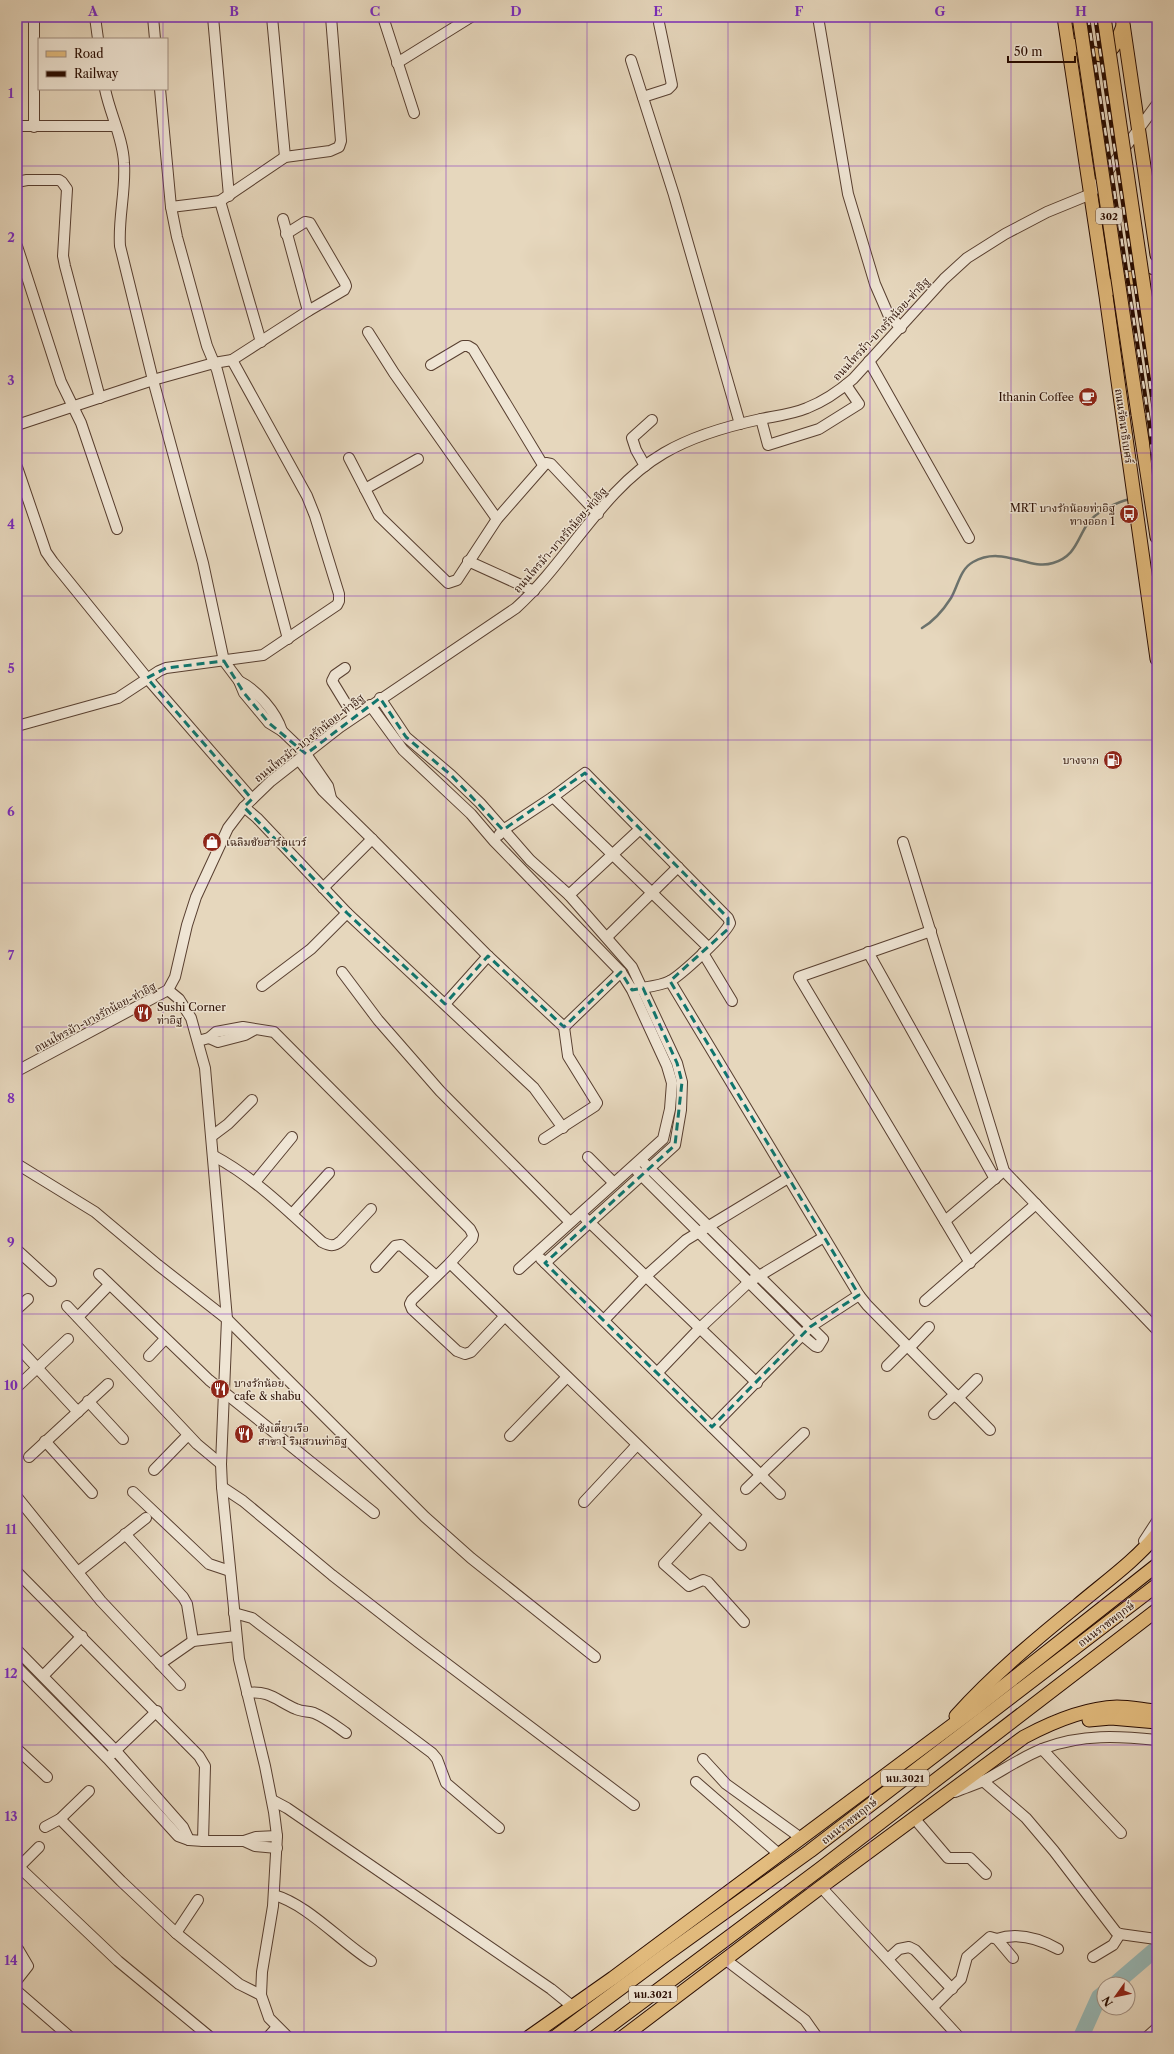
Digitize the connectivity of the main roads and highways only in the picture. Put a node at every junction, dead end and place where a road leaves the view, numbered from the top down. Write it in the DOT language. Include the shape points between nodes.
graph roads {
  1 [pos="1064,17"];
  2 [pos="1079,17"];
  3 [pos="1104,17"];
  4 [pos="1123,21"];
  5 [pos="1067,33"];
  6 [pos="1157,254"];
  7 [pos="1157,285"];
  8 [pos="1106,296"];
  9 [pos="1157,376"];
  10 [pos="1157,537"];
  11 [pos="1157,659"];
  12 [pos="1157,1534"];
  13 [pos="1157,1565"];
  14 [pos="1157,1585"];
  15 [pos="1153,1613"];
  16 [pos="1157,1711"];
  17 [pos="1157,1722"];
  18 [pos="1047,1725"];
  19 [pos="938,1736"];
  20 [pos="711,1949"];
  21 [pos="664,1956"];
  22 [pos="613,1978"];
  23 [pos="666,2005"];
  24 [pos="529,2037"];
  25 [pos="556,2037"];
  26 [pos="595,2037"];
  27 [pos="623,2037"];
  1 -- 5 [label="main road, ถนนรัตนาธิเบศร์ / 302"];
  2 -- 10 [label="main road, ถนนรัตนาธิเบศร์ / 302, bridge"];
  3 -- 9 [label="main road, 302, bridge"];
  4 -- 5 [label="main road" via="1117,41 1109,52 1100,55 1090,54 1076,44"];
  4 -- 6 [label="main road"];
  5 -- 8 [label="main road, ถนนรัตนาธิเบศร์ / 302"];
  7 -- 8 [label="main road" via="1148,279 1126,278 1114,284"];
  8 -- 11 [label="main road, ถนนรัตนาธิเบศร์ / 302"];
  12 -- 19 [label="main road" via="1134,1558 1042,1634 979,1692"];
  13 -- 19 [label="main road"];
  14 -- 21 [label="main road, ถนนราชพฤกษ์ / นบ.3021" via="810,1851"];
  15 -- 20 [label="main road, ถนนราชพฤกษ์ / นบ.3021" via="820,1869"];
  16 -- 18 [label="main road" via="1116,1707 1080,1714"];
  17 -- 18 [label="main road" via="1111,1718"];
  18 -- 23 [label="main road" via="1001,1753"];
  19 -- 22 [label="main road"];
  20 -- 23 [label="main road"];
  20 -- 26 [label="main road, ถนนราชพฤกษ์ / นบ.3021"];
  21 -- 22 [label="main road"];
  21 -- 25 [label="main road, ถนนราชพฤกษ์ / นบ.3021"];
  22 -- 24 [label="main road"];
  23 -- 27 [label="main road, นบ.3021"];
}
